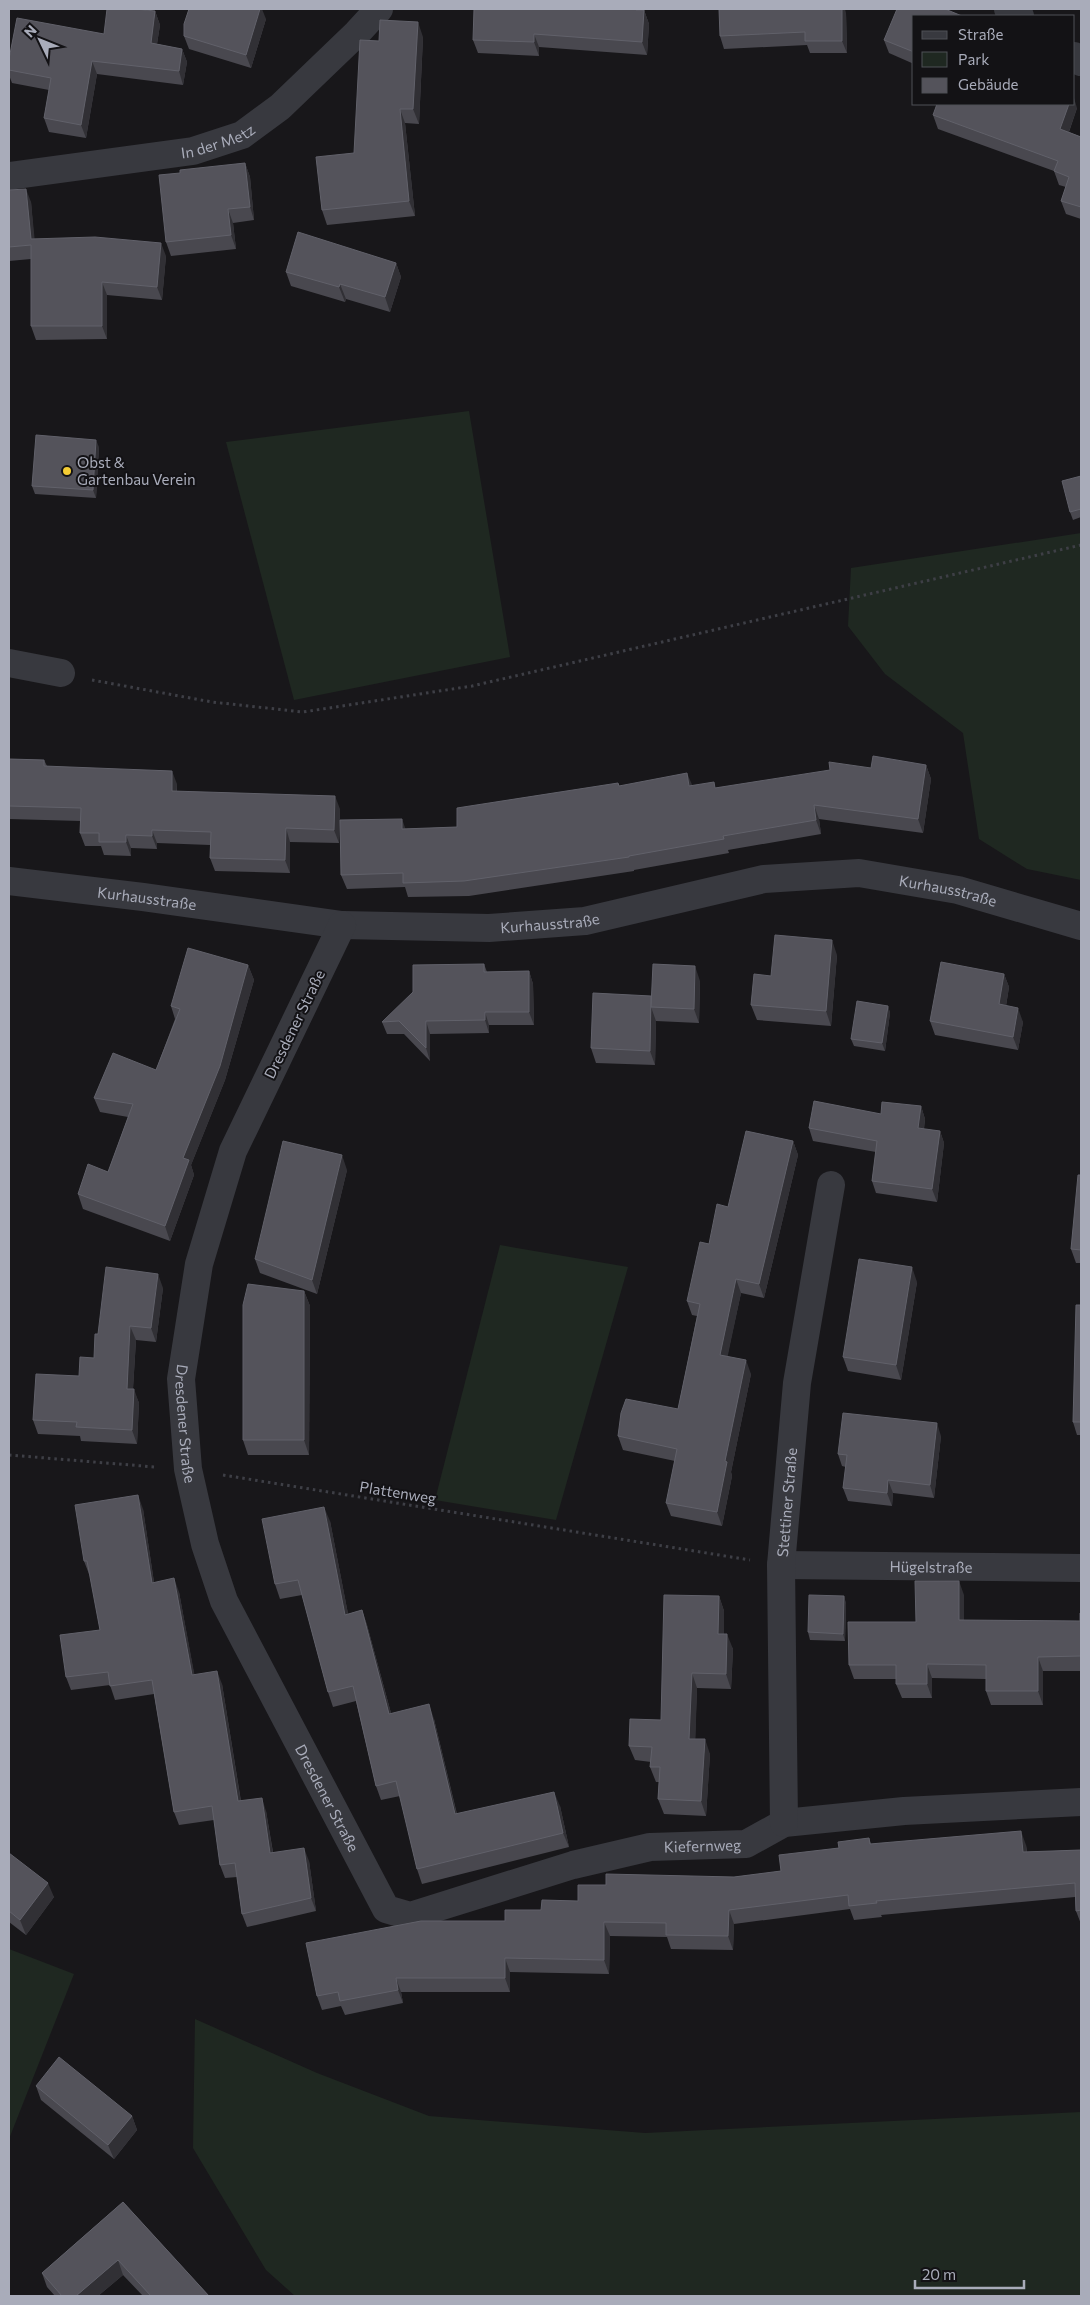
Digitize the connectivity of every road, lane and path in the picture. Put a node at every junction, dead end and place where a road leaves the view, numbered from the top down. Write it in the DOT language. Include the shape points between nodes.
graph roads {
  1 [pos="379,9"];
  2 [pos="9,176"];
  3 [pos="1081,545"];
  4 [pos="9,663"];
  5 [pos="61,673"];
  6 [pos="9,881"];
  7 [pos="342,925"];
  8 [pos="1081,926"];
  9 [pos="831,1185"];
  10 [pos="9,1455"];
  11 [pos="188,1469"];
  12 [pos="781,1565"];
  13 [pos="1081,1568"];
  14 [pos="1081,1802"];
  15 [pos="784,1823"];
  16 [pos="386,1908"];
  1 -- 2 [label="street, In der Metz" via="280,107 242,135 193,151"];
  3 -- 5 [label="path" via="472,686 303,712 212,702"];
  4 -- 5 [label="street"];
  6 -- 7 [label="street, Kurhausstraße"];
  7 -- 8 [label="street, Kurhausstraße" via="489,928 585,921 764,880 859,873 958,890"];
  7 -- 11 [label="street, Dresdener Straße" via="233,1151 199,1264 181,1380"];
  9 -- 12 [label="street, Stettiner Straße" via="797,1383"];
  10 -- 11 [label="path, Plattenweg"];
  11 -- 12 [label="path, Plattenweg"];
  11 -- 16 [label="street, Dresdener Straße" via="205,1544 224,1601"];
  12 -- 13 [label="street, Hügelstraße"];
  12 -- 15 [label="street, Stettiner Straße"];
  14 -- 15 [label="street, Kiefernweg" via="904,1811"];
  15 -- 16 [label="street, Kiefernweg" via="746,1844 650,1847 573,1865 410,1916"];
}
